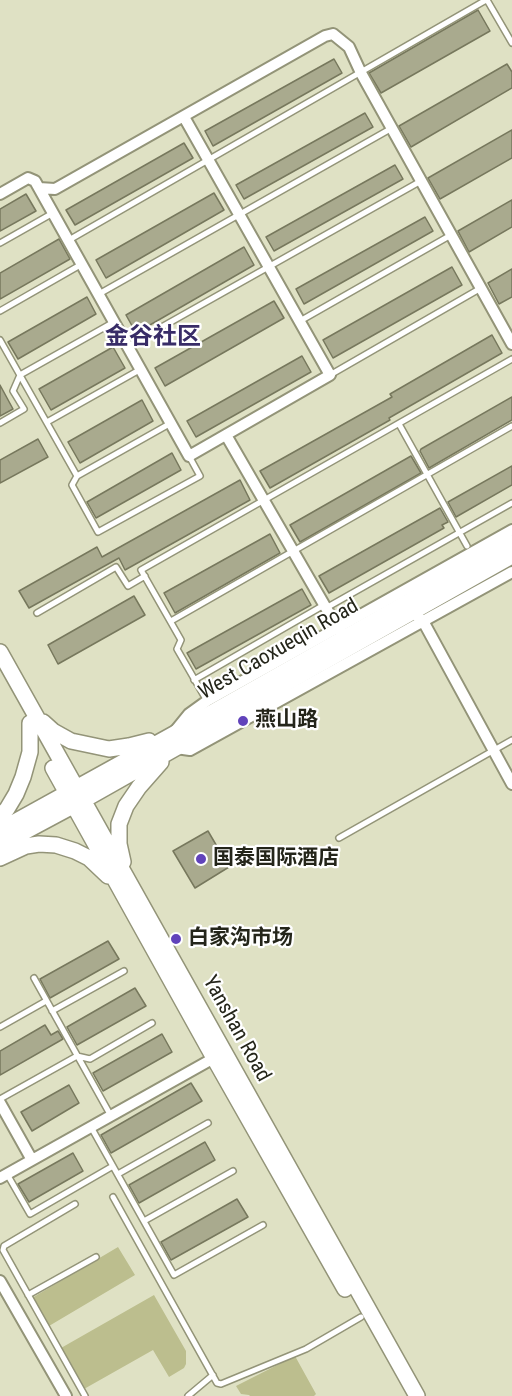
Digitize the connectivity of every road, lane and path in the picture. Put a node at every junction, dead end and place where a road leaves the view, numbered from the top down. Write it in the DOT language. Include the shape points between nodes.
graph roads {
  1 [pos="487,0"];
  2 [pos="512,43"];
  3 [pos="360,73"];
  4 [pos="184,117"];
  5 [pos="392,129"];
  6 [pos="208,160"];
  7 [pos="421,181"];
  8 [pos="39,188"];
  9 [pos="0,194"];
  10 [pos="53,213"];
  11 [pos="239,214"];
  12 [pos="451,235"];
  13 [pos="69,240"];
  14 [pos="0,243"];
  15 [pos="82,264"];
  16 [pos="269,266"];
  17 [pos="481,288"];
  18 [pos="99,294"];
  19 [pos="0,311"];
  20 [pos="300,321"];
  21 [pos="114,322"];
  22 [pos="0,340"];
  23 [pos="512,344"];
  24 [pos="128,346"];
  25 [pos="3,352"];
  26 [pos="512,359"];
  27 [pos="141,369"];
  28 [pos="20,375"];
  29 [pos="330,375"];
  30 [pos="47,422"];
  31 [pos="0,423"];
  32 [pos="171,423"];
  33 [pos="399,424"];
  34 [pos="512,426"];
  35 [pos="226,435"];
  36 [pos="189,456"];
  37 [pos="427,475"];
  38 [pos="77,476"];
  39 [pos="264,501"];
  40 [pos="512,503"];
  41 [pos="512,530"];
  42 [pos="459,532"];
  43 [pos="512,543"];
  44 [pos="467,546"];
  45 [pos="293,551"];
  46 [pos="512,556"];
  47 [pos="512,572"];
  48 [pos="145,576"];
  49 [pos="325,606"];
  50 [pos="37,613"];
  51 [pos="417,617"];
  52 [pos="171,621"];
  53 [pos="342,632"];
  54 [pos="0,652"];
  55 [pos="0,671"];
  56 [pos="194,680"];
  57 [pos="207,701"];
  58 [pos="33,720"];
  59 [pos="512,740"];
  60 [pos="174,742"];
  61 [pos="494,750"];
  62 [pos="512,784"];
  63 [pos="75,796"];
  64 [pos="2,813"];
  65 [pos="0,830"];
  66 [pos="339,838"];
  67 [pos="0,845"];
  68 [pos="0,858"];
  69 [pos="124,883"];
  70 [pos="124,971"];
  71 [pos="34,978"];
  72 [pos="46,1001"];
  73 [pos="52,1011"];
  74 [pos="152,1023"];
  75 [pos="0,1027"];
  76 [pos="77,1056"];
  77 [pos="214,1058"];
  78 [pos="0,1101"];
  79 [pos="111,1116"];
  80 [pos="208,1123"];
  81 [pos="91,1127"];
  82 [pos="32,1160"];
  83 [pos="113,1166"];
  84 [pos="233,1171"];
  85 [pos="118,1174"];
  86 [pos="3,1176"];
  87 [pos="113,1197"];
  88 [pos="75,1204"];
  89 [pos="144,1221"];
  90 [pos="263,1225"];
  91 [pos="96,1257"];
  92 [pos="0,1281"];
  93 [pos="28,1295"];
  94 [pos="361,1317"];
  95 [pos="213,1375"];
  96 [pos="66,1396"];
  97 [pos="85,1396"];
  98 [pos="188,1396"];
  99 [pos="405,1396"];
  100 [pos="417,1396"];
  1 -- 2 [label="lane"];
  1 -- 3 [label="lane"];
  3 -- 4 [label="street" via="349,47 333,34"];
  3 -- 5 [label="street"];
  3 -- 6 [label="lane"];
  4 -- 6 [label="street"];
  4 -- 8 [label="street" via="55,189"];
  5 -- 7 [label="street"];
  5 -- 11 [label="lane"];
  6 -- 11 [label="street"];
  6 -- 13 [label="lane"];
  7 -- 12 [label="street"];
  7 -- 16 [label="lane"];
  8 -- 9 [label="street" via="28,178"];
  8 -- 10 [label="street"];
  10 -- 13 [label="street"];
  10 -- 14 [label="lane"];
  11 -- 16 [label="street"];
  11 -- 18 [label="lane"];
  12 -- 17 [label="street"];
  12 -- 20 [label="lane"];
  13 -- 15 [label="street"];
  15 -- 18 [label="street"];
  15 -- 19 [label="lane"];
  16 -- 20 [label="street"];
  16 -- 24 [label="lane"];
  17 -- 23 [label="street"];
  17 -- 29 [label="lane"];
  18 -- 21 [label="street"];
  20 -- 29 [label="street"];
  21 -- 24 [label="street"];
  21 -- 28 [label="lane"];
  22 -- 25 [label="lane"];
  24 -- 27 [label="street"];
  25 -- 28 [label="lane"];
  26 -- 33 [label="lane"];
  27 -- 30 [label="lane"];
  27 -- 32 [label="street"];
  28 -- 30 [label="lane"];
  28 -- 31 [label="lane" via="13,391 24,409"];
  29 -- 35 [label="street"];
  30 -- 38 [label="lane"];
  32 -- 36 [label="street"];
  32 -- 38 [label="lane"];
  33 -- 37 [label="lane"];
  33 -- 39 [label="lane"];
  34 -- 37 [label="lane"];
  35 -- 36 [label="street"];
  35 -- 39 [label="street"];
  36 -- 38 [label="lane" via="200,476 98,532 72,485"];
  37 -- 42 [label="lane"];
  37 -- 45 [label="lane"];
  39 -- 45 [label="street"];
  39 -- 48 [label="lane" via="141,570"];
  40 -- 42 [label="lane"];
  41 -- 53 [label="street"];
  42 -- 44 [label="lane"];
  42 -- 49 [label="lane"];
  43 -- 53 [label="main road, West Caoxueqin Road"];
  45 -- 49 [label="street"];
  45 -- 52 [label="lane"];
  46 -- 51 [label="main road, West Caoxueqin Road"];
  47 -- 51 [label="street"];
  48 -- 50 [label="lane" via="128,586 116,567"];
  48 -- 52 [label="lane"];
  49 -- 53 [label="street"];
  49 -- 56 [label="lane"];
  51 -- 60 [label="main road, West Caoxueqin Road" via="184,741"];
  51 -- 61 [label="street"];
  52 -- 56 [label="lane" via="181,640 177,649"];
  53 -- 57 [label="street"];
  53 -- 60 [label="main road, West Caoxueqin Road"];
  54 -- 58 [label="main road, Yanshan Road"];
  55 -- 58 [label="main road, Yanshan Road"];
  56 -- 57 [label="lane"];
  57 -- 60 [label="street" via="189,714"];
  58 -- 60 [label="main road" via="72,741 109,749"];
  58 -- 63 [label="main road, Yanshan Road"];
  58 -- 64 [label="main road" via="30,752 16,794"];
  59 -- 61 [label="lane"];
  60 -- 63 [label="main road, West Caoxueqin Road"];
  60 -- 69 [label="main road" via="126,806 119,824"];
  61 -- 62 [label="street"];
  61 -- 66 [label="lane"];
  63 -- 65 [label="main road"];
  63 -- 67 [label="main road"];
  63 -- 69 [label="main road, Yanshan Road"];
  68 -- 69 [label="main road" via="26,846 56,846 89,858"];
  69 -- 77 [label="main road, Yanshan Road"];
  69 -- 100 [label="main road, Yanshan Road"];
  70 -- 73 [label="lane"];
  71 -- 72 [label="lane"];
  72 -- 73 [label="lane"];
  72 -- 75 [label="lane"];
  73 -- 76 [label="lane"];
  74 -- 76 [label="lane" via="90,1059"];
  76 -- 78 [label="lane"];
  76 -- 79 [label="lane"];
  77 -- 79 [label="street"];
  77 -- 94 [label="main road, Yanshan Road"];
  78 -- 82 [label="street"];
  79 -- 81 [label="street"];
  80 -- 85 [label="lane"];
  81 -- 82 [label="street"];
  81 -- 83 [label="lane"];
  82 -- 86 [label="street"];
  83 -- 85 [label="lane"];
  83 -- 86 [label="lane" via="30,1214"];
  84 -- 89 [label="lane"];
  85 -- 89 [label="lane"];
  87 -- 95 [label="lane"];
  88 -- 93 [label="lane" via="4,1246"];
  89 -- 90 [label="lane" via="174,1275"];
  91 -- 93 [label="lane"];
  92 -- 96 [label="street"];
  93 -- 97 [label="lane"];
  94 -- 95 [label="lane" via="306,1350 221,1384"];
  94 -- 99 [label="main road, Yanshan Road"];
  95 -- 98 [label="lane"];
}
